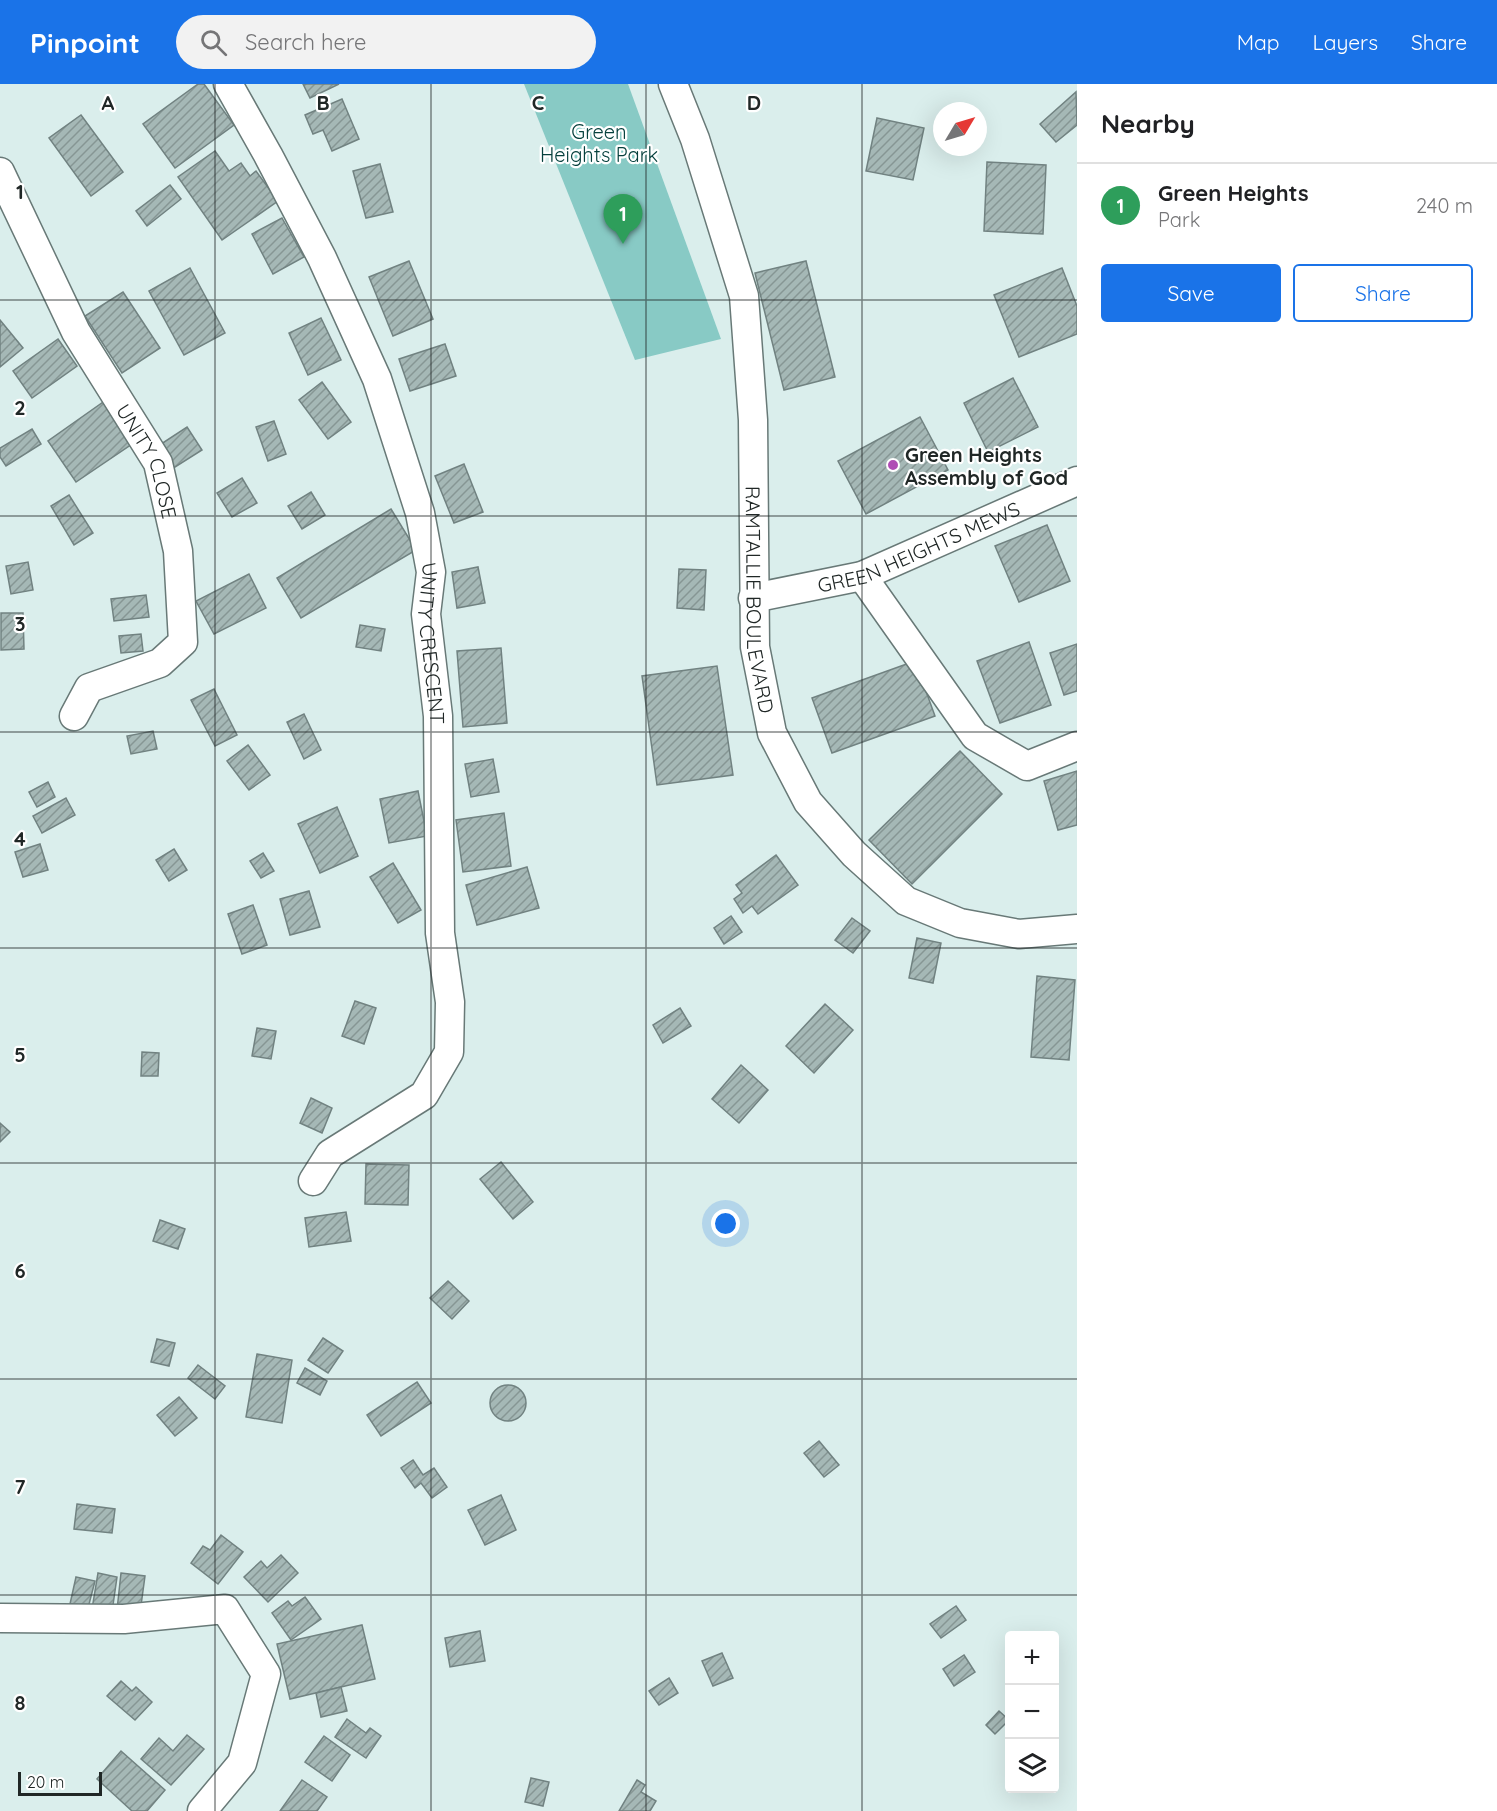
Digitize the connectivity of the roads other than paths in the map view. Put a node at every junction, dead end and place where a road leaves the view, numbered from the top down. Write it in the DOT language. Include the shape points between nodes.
graph roads {
  1 [pos="228,84"];
  2 [pos="673,84"];
  3 [pos="0,172"];
  4 [pos="1077,481"];
  5 [pos="862,576"];
  6 [pos="753,598"];
  7 [pos="74,716"];
  8 [pos="1077,746"];
  9 [pos="1077,929"];
  10 [pos="313,1181"];
  11 [pos="0,1618"];
  12 [pos="202,1811"];
  1 -- 10 [label="street, UNITY CRESCENT" via="317,248 377,379 420,513 431,572 426,614 438,716 440,933 450,1002 449,1052 424,1095 330,1154"];
  2 -- 6 [label="street, RAMTALLIE BOULEVARD" via="695,139 744,296 753,420"];
  3 -- 7 [label="street, UNITY CLOSE" via="76,332 159,463 178,551 183,642 160,663 89,688"];
  4 -- 5 [label="street, GREEN HEIGHTS MEWS"];
  5 -- 6 [label="street, GREEN HEIGHTS MEWS"];
  5 -- 8 [label="street" via="975,736 1027,766"];
  6 -- 9 [label="street, RAMTALLIE BOULEVARD" via="755,647 772,733 808,802 854,854 906,901 960,923 1019,934"];
  11 -- 12 [label="street" via="124,1619 225,1610 266,1674 242,1763"];
}
